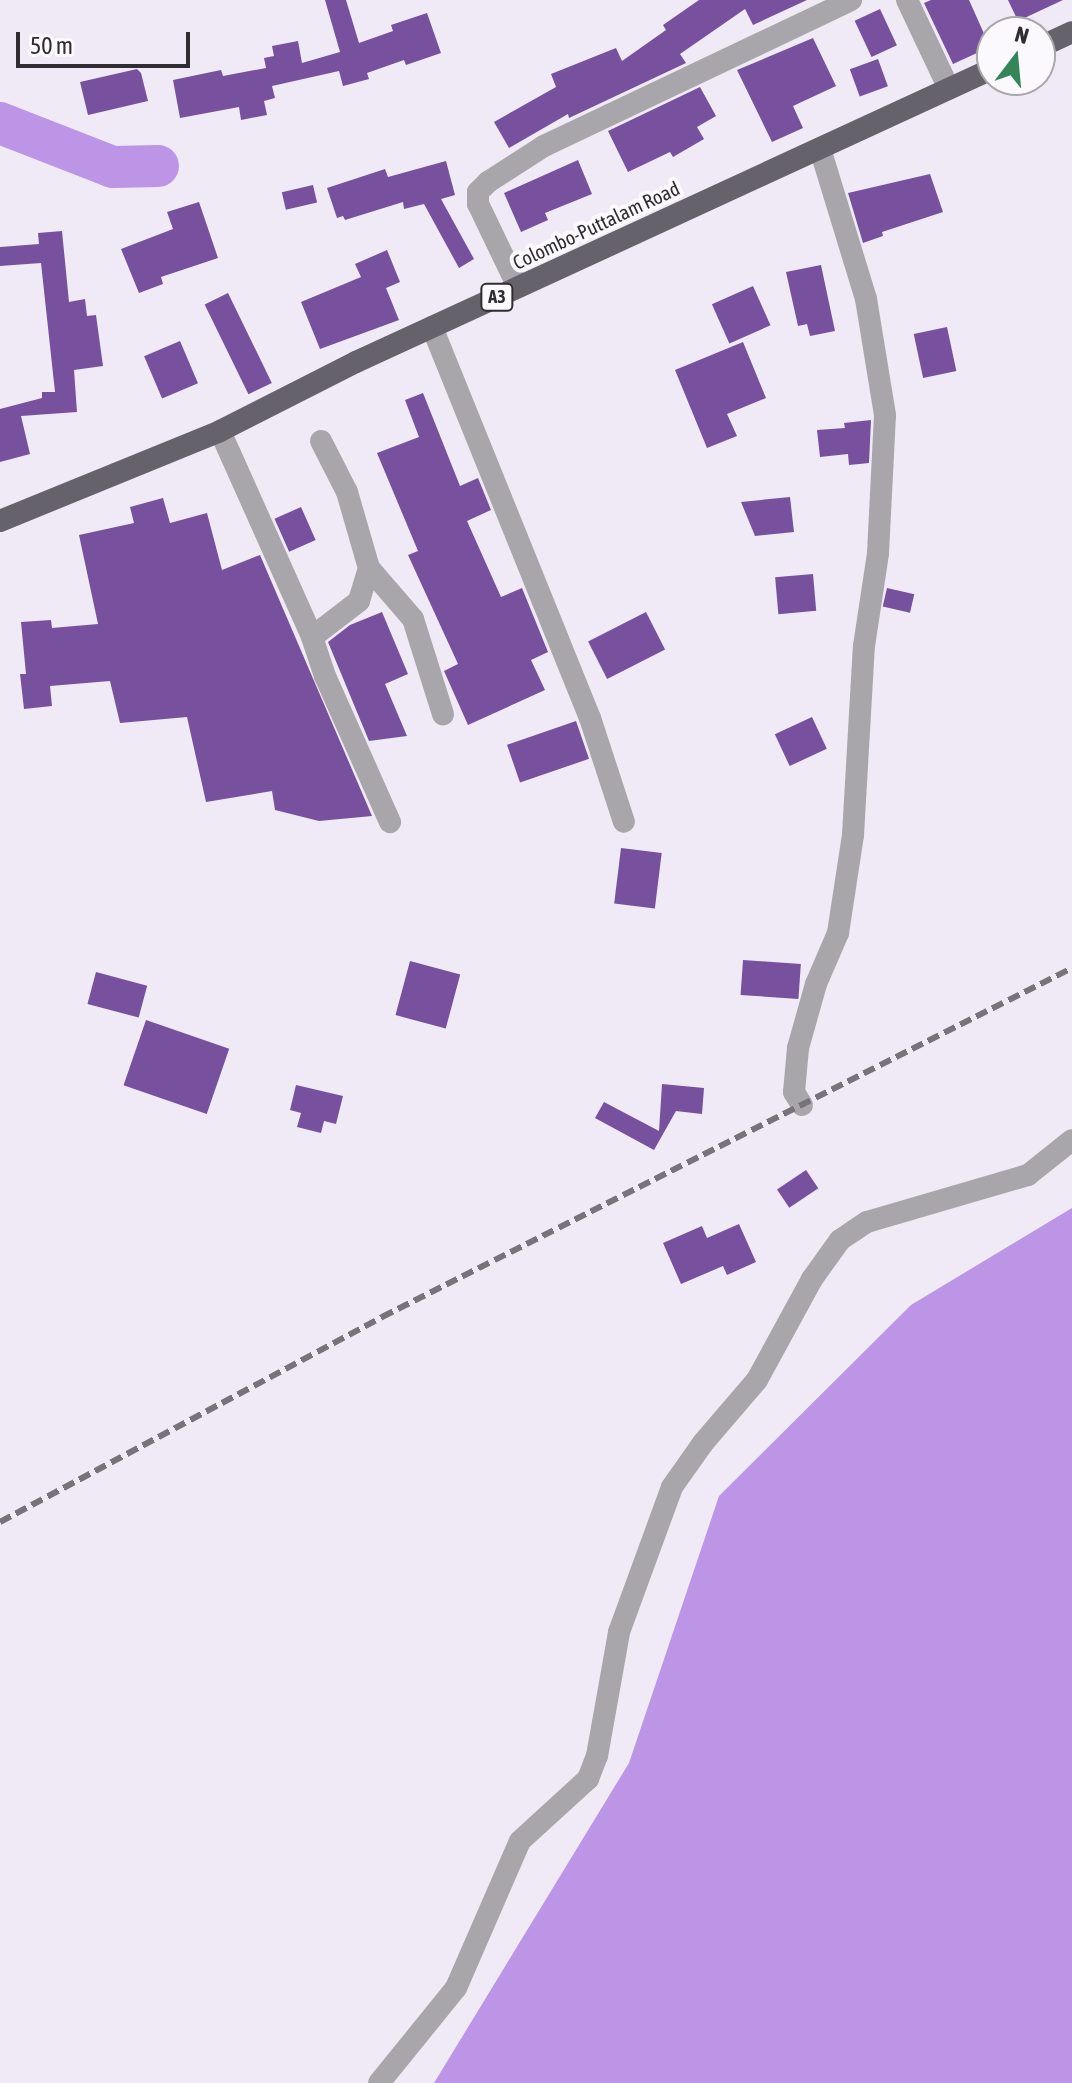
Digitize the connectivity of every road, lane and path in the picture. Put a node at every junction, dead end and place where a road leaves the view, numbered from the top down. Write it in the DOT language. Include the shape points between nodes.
graph roads {
  1 [pos="851,0"];
  2 [pos="907,0"];
  3 [pos="976,76"];
  4 [pos="949,89"];
  5 [pos="820,149"];
  6 [pos="518,287"];
  7 [pos="432,327"];
  8 [pos="220,431"];
  9 [pos="321,441"];
  10 [pos="0,521"];
  11 [pos="369,568"];
  12 [pos="312,637"];
  13 [pos="443,714"];
  14 [pos="390,822"];
  15 [pos="624,822"];
  16 [pos="802,1105"];
  17 [pos="1072,1140"];
  18 [pos="379,2083"];
  1 -- 6 [label="street" via="544,146 488,182 478,192 478,204"];
  2 -- 4 [label="street"];
  3 -- 4 [label="highway, Colombo-Puttalam Road / A3"];
  4 -- 5 [label="highway, Colombo-Puttalam Road / A3"];
  5 -- 6 [label="highway, Colombo-Puttalam Road / A3"];
  5 -- 16 [label="street" via="866,299 885,415 853,835 838,933 816,984 798,1048 794,1092"];
  6 -- 7 [label="highway, Colombo-Puttalam Road / A3"];
  7 -- 8 [label="highway, Colombo-Puttalam Road / A3"];
  7 -- 15 [label="street" via="590,718"];
  8 -- 10 [label="highway, Colombo-Puttalam Road / A3"];
  8 -- 12 [label="street"];
  9 -- 11 [label="street" via="347,492"];
  11 -- 12 [label="street" via="359,601"];
  11 -- 13 [label="street" via="413,619"];
  12 -- 14 [label="street"];
  17 -- 18 [label="street" via="1028,1175 867,1222 840,1240 812,1279 757,1380 672,1487 619,1632 597,1756 588,1779 520,1841 456,1988"];
}
